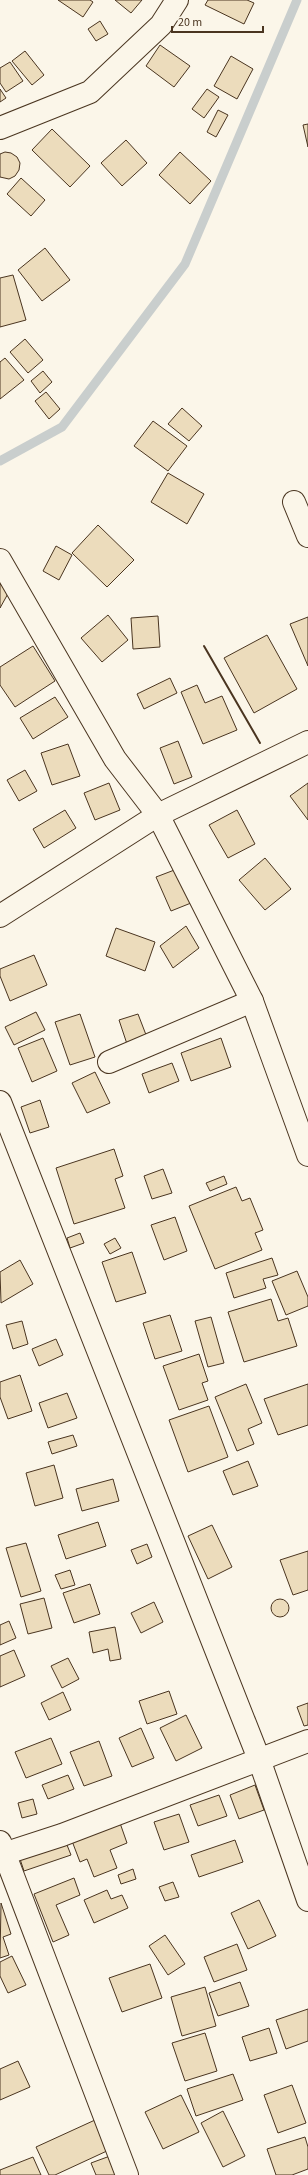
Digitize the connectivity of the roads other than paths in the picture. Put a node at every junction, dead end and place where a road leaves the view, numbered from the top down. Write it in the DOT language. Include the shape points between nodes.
graph roads {
  1 [pos="177,0"];
  2 [pos="0,128"];
  3 [pos="294,502"];
  4 [pos="308,536"];
  5 [pos="0,560"];
  6 [pos="308,742"];
  7 [pos="158,816"];
  8 [pos="0,916"];
  9 [pos="252,1001"];
  10 [pos="109,1062"];
  11 [pos="0,1102"];
  12 [pos="4,1127"];
  13 [pos="308,1155"];
  14 [pos="308,1742"];
  15 [pos="259,1759"];
  16 [pos="1,1850"];
  17 [pos="308,1900"];
  18 [pos="127,2175"];
  1 -- 2 [label="street" via="161,25 90,92"];
  3 -- 4 [label="street"];
  5 -- 7 [label="street" via="115,759"];
  6 -- 7 [label="street"];
  7 -- 8 [label="street"];
  7 -- 9 [label="street"];
  9 -- 10 [label="street"];
  9 -- 13 [label="street"];
  11 -- 12 [label="street"];
  12 -- 15 [label="street"];
  14 -- 15 [label="street"];
  15 -- 16 [label="street" via="62,1835"];
  15 -- 17 [label="street"];
  16 -- 18 [label="street"];
}
